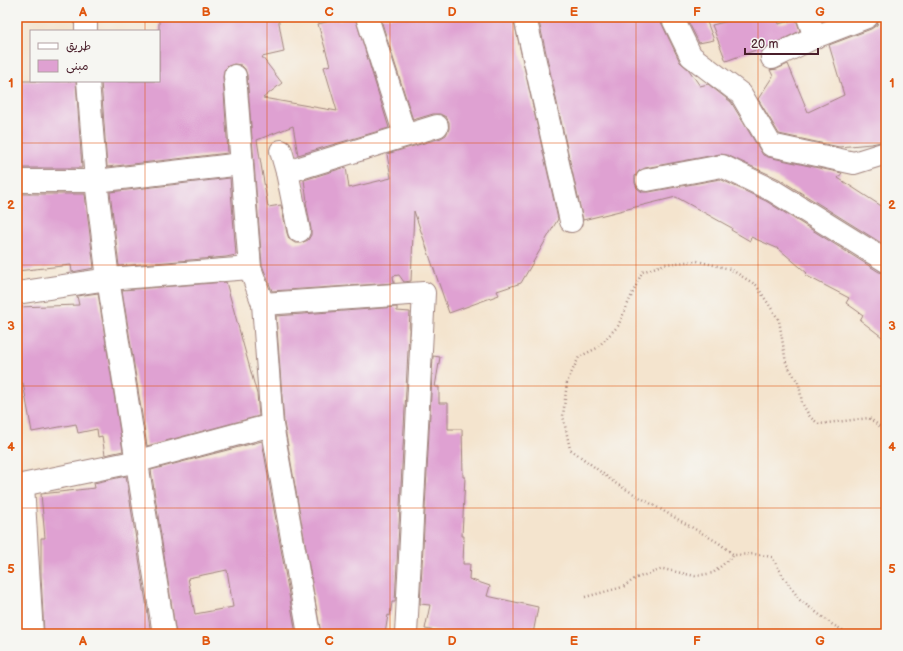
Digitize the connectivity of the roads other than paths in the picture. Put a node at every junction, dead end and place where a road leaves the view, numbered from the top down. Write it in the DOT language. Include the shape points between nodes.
graph roads {
  1 [pos="86,17"];
  2 [pos="367,17"];
  3 [pos="525,17"];
  4 [pos="672,17"];
  5 [pos="866,17"];
  6 [pos="812,27"];
  7 [pos="86,30"];
  8 [pos="772,58"];
  9 [pos="235,76"];
  10 [pos="88,82"];
  11 [pos="437,126"];
  12 [pos="405,135"];
  13 [pos="282,151"];
  14 [pos="886,152"];
  15 [pos="242,164"];
  16 [pos="287,172"];
  17 [pos="17,180"];
  18 [pos="647,180"];
  19 [pos="96,181"];
  20 [pos="572,221"];
  21 [pos="299,231"];
  22 [pos="886,261"];
  23 [pos="250,268"];
  24 [pos="108,279"];
  25 [pos="17,293"];
  26 [pos="263,304"];
  27 [pos="272,425"];
  28 [pos="138,461"];
  29 [pos="20,486"];
  30 [pos="32,634"];
  31 [pos="164,634"];
  32 [pos="309,634"];
  33 [pos="406,634"];
  1 -- 7 [label="street"];
  2 -- 12 [label="street"];
  3 -- 20 [label="street"];
  4 -- 14 [label="street" via="691,56 742,94 771,145 854,163"];
  5 -- 6 [label="street"];
  6 -- 8 [label="street"];
  9 -- 15 [label="street"];
  10 -- 19 [label="street"];
  11 -- 12 [label="street"];
  12 -- 16 [label="street"];
  13 -- 16 [label="street"];
  15 -- 19 [label="street"];
  15 -- 23 [label="street"];
  16 -- 21 [label="street"];
  17 -- 19 [label="street"];
  18 -- 22 [label="street" via="722,166 772,190"];
  19 -- 24 [label="street"];
  23 -- 24 [label="street"];
  23 -- 26 [label="street"];
  24 -- 25 [label="street"];
  24 -- 28 [label="street"];
  26 -- 27 [label="street"];
  26 -- 33 [label="street" via="424,293"];
  27 -- 28 [label="street"];
  27 -- 32 [label="street"];
  28 -- 29 [label="street"];
  28 -- 31 [label="street"];
  29 -- 30 [label="street"];
}
